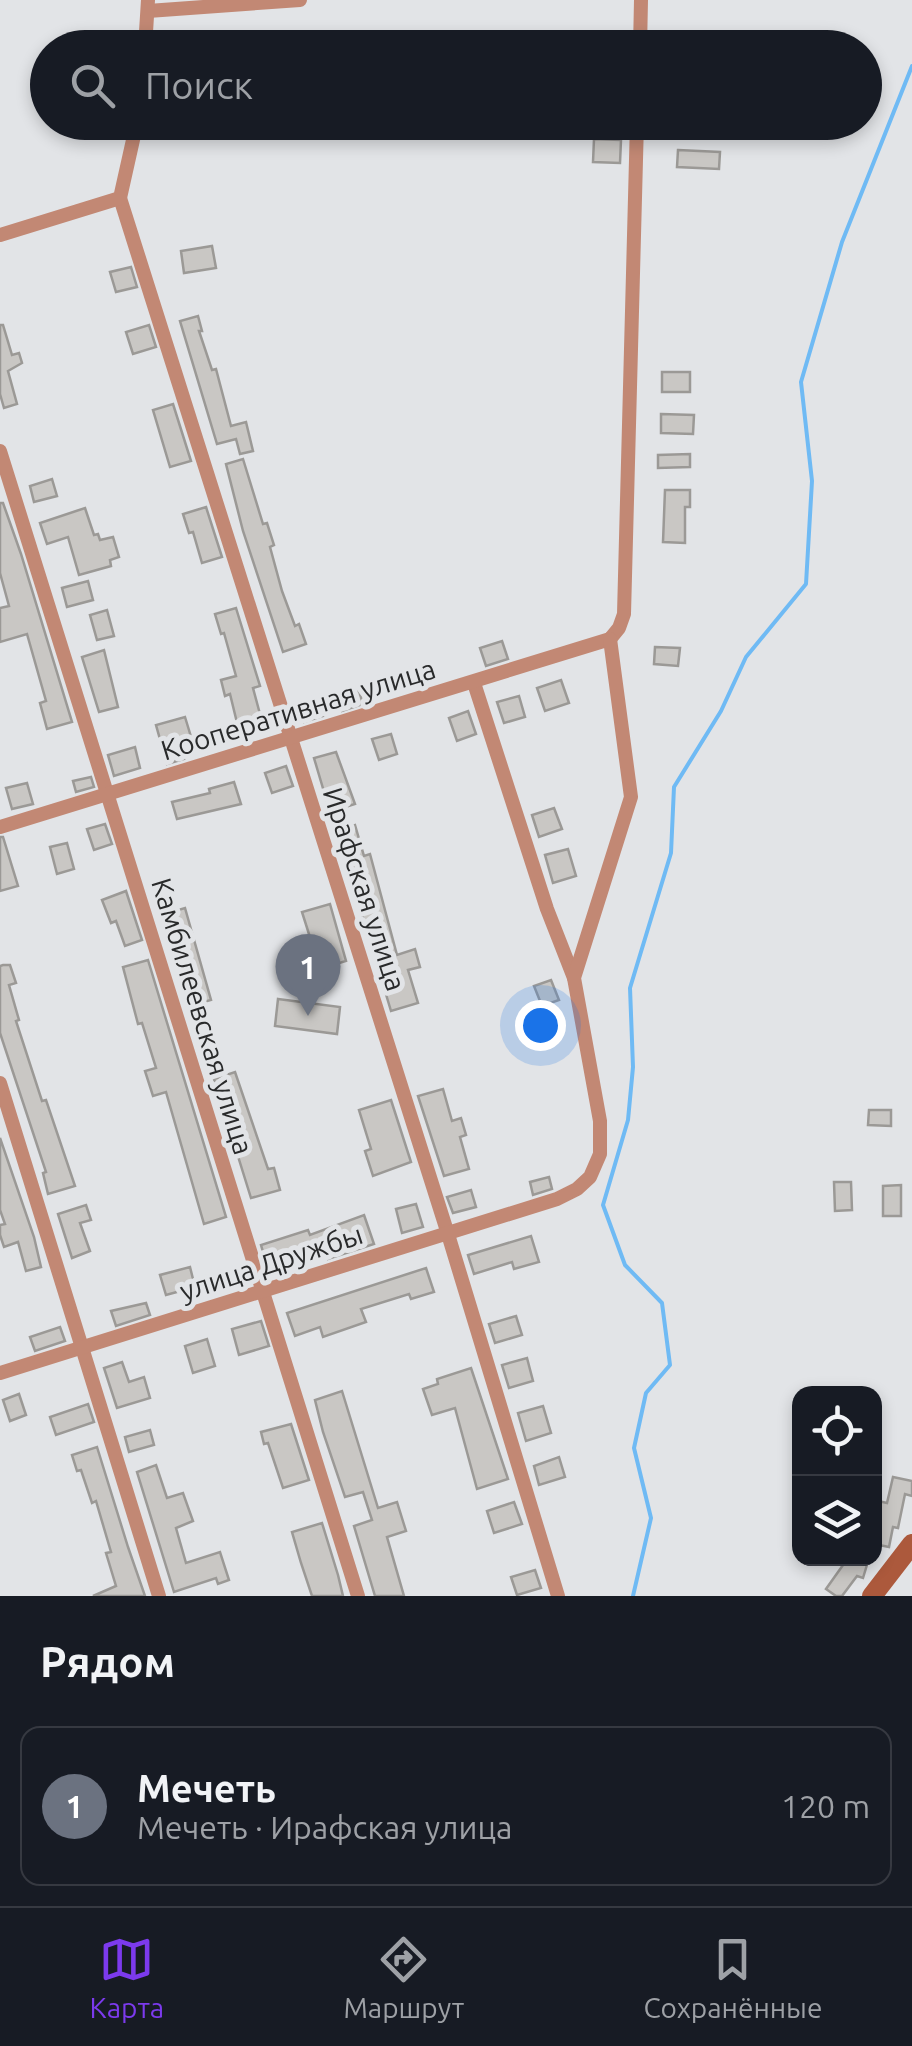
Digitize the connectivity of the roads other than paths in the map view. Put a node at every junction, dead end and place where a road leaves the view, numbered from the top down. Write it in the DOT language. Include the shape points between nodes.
graph roads {
  1 [pos="300,0"];
  2 [pos="641,0"];
  3 [pos="148,6"];
  4 [pos="640,30"];
  5 [pos="133,140"];
  6 [pos="637,140"];
  7 [pos="120,198"];
  8 [pos="0,235"];
  9 [pos="0,452"];
  10 [pos="610,639"];
  11 [pos="474,683"];
  12 [pos="290,736"];
  13 [pos="109,793"];
  14 [pos="0,826"];
  15 [pos="574,978"];
  16 [pos="0,1083"];
  17 [pos="447,1232"];
  18 [pos="262,1294"];
  19 [pos="81,1346"];
  20 [pos="0,1373"];
  21 [pos="912,1544"];
  22 [pos="159,1596"];
  23 [pos="358,1596"];
  24 [pos="558,1596"];
  25 [pos="872,1596"];
  1 -- 3 [label="street"];
  2 -- 4 [label="street"];
  5 -- 7 [label="street"];
  6 -- 10 [label="street" via="624,614"];
  7 -- 8 [label="street"];
  7 -- 12 [label="street, Ирафская улица"];
  9 -- 13 [label="street, Камбилеевская улица"];
  10 -- 11 [label="street, Кооперативная улица"];
  10 -- 15 [label="street" via="631,797"];
  11 -- 12 [label="street, Кооперативная улица"];
  11 -- 15 [label="street"];
  12 -- 13 [label="street, Кооперативная улица"];
  12 -- 17 [label="street, Ирафская улица"];
  13 -- 14 [label="street, Кооперативная улица"];
  13 -- 18 [label="street, Камбилеевская улица"];
  15 -- 17 [label="street, улица Дружбы" via="600,1122 600,1154 590,1177 557,1199"];
  16 -- 19 [label="street"];
  17 -- 18 [label="street, улица Дружбы"];
  17 -- 24 [label="street, Ирафская улица"];
  18 -- 19 [label="street, улица Дружбы"];
  18 -- 23 [label="street, Камбилеевская улица"];
  19 -- 20 [label="street, улица Дружбы"];
  19 -- 22 [label="street"];
  21 -- 25 [label="main road"];
}
